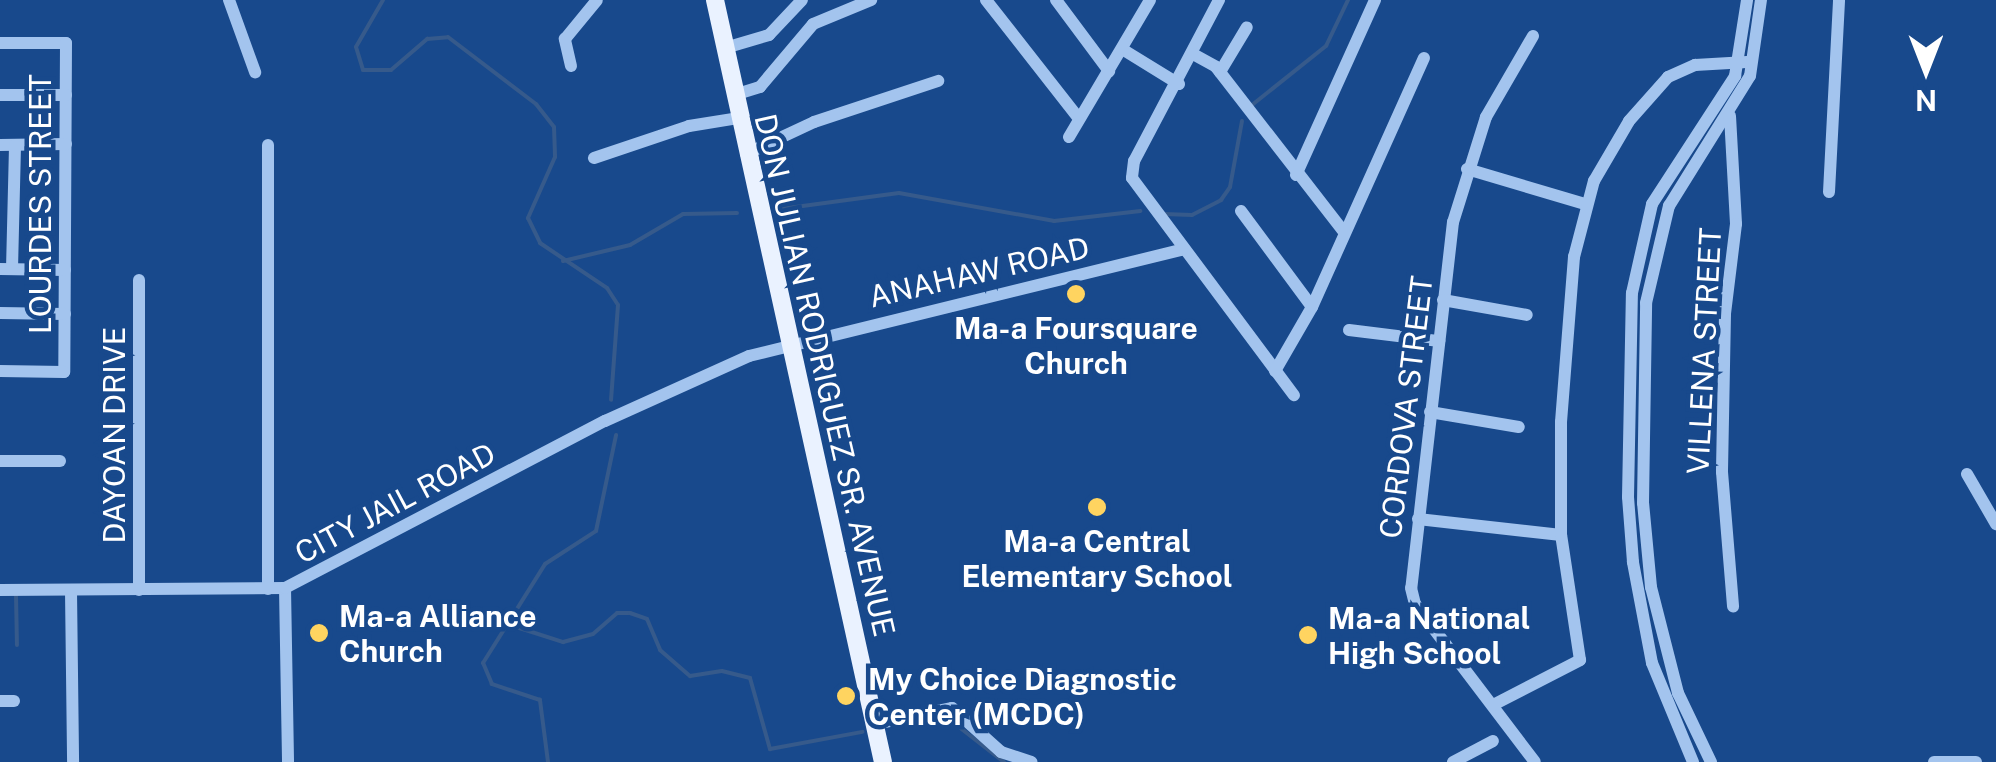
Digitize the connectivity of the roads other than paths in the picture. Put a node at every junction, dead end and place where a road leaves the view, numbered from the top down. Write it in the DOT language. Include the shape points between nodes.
graph roads {
  1 [pos="229,0"];
  2 [pos="597,0"];
  3 [pos="714,0"];
  4 [pos="802,0"];
  5 [pos="871,0"];
  6 [pos="986,0"];
  7 [pos="1056,0"];
  8 [pos="1130,0"];
  9 [pos="1150,0"];
  10 [pos="1219,0"];
  11 [pos="1375,0"];
  12 [pos="1747,0"];
  13 [pos="1761,0"];
  14 [pos="1840,0"];
  15 [pos="1142,15"];
  16 [pos="1247,27"];
  17 [pos="1533,36"];
  18 [pos="0,42"];
  19 [pos="725,48"];
  20 [pos="1122,49"];
  21 [pos="1193,54"];
  22 [pos="1424,58"];
  23 [pos="1747,62"];
  24 [pos="571,66"];
  25 [pos="1109,71"];
  26 [pos="255,72"];
  27 [pos="1220,72"];
  28 [pos="938,81"];
  29 [pos="1179,84"];
  30 [pos="66,94"];
  31 [pos="0,95"];
  32 [pos="734,95"];
  33 [pos="1726,97"];
  34 [pos="1078,116"];
  35 [pos="1730,117"];
  36 [pos="739,118"];
  37 [pos="1068,137"];
  38 [pos="66,144"];
  39 [pos="7,145"];
  40 [pos="268,145"];
  41 [pos="746,154"];
  42 [pos="594,158"];
  43 [pos="1467,168"];
  44 [pos="1296,175"];
  45 [pos="1829,192"];
  46 [pos="1585,204"];
  47 [pos="1242,211"];
  48 [pos="1344,232"];
  49 [pos="1182,250"];
  50 [pos="6,269"];
  51 [pos="65,270"];
  52 [pos="138,280"];
  53 [pos="1443,300"];
  54 [pos="1312,307"];
  55 [pos="0,313"];
  56 [pos="64,314"];
  57 [pos="1527,315"];
  58 [pos="1349,330"];
  59 [pos="1439,340"];
  60 [pos="788,343"];
  61 [pos="0,370"];
  62 [pos="1276,371"];
  63 [pos="1294,395"];
  64 [pos="1430,412"];
  65 [pos="1519,427"];
  66 [pos="0,461"];
  67 [pos="60,461"];
  68 [pos="1967,474"];
  69 [pos="1418,519"];
  70 [pos="1996,524"];
  71 [pos="1561,535"];
  72 [pos="268,588"];
  73 [pos="285,588"];
  74 [pos="0,590"];
  75 [pos="139,590"];
  76 [pos="71,591"];
  77 [pos="1733,607"];
  78 [pos="1493,705"];
  79 [pos="875,724"];
  80 [pos="1494,742"];
  81 [pos="73,762"];
  82 [pos="288,762"];
  83 [pos="883,762"];
  84 [pos="1031,762"];
  85 [pos="1453,762"];
  86 [pos="1534,762"];
  87 [pos="1693,762"];
  88 [pos="1711,762"];
  89 [pos="1934,762"];
  90 [pos="1976,762"];
  1 -- 26 [label="street"];
  2 -- 24 [label="street" via="594,12 564,39"];
  3 -- 19 [label="main road, DON JULIAN RODRIGUEZ SR. AVENUE"];
  4 -- 19 [label="street" via="770,36"];
  5 -- 32 [label="street" via="813,24 760,87"];
  6 -- 34 [label="street"];
  7 -- 25 [label="street"];
  8 -- 15 [label="street"];
  9 -- 15 [label="street"];
  10 -- 21 [label="street"];
  11 -- 44 [label="street"];
  12 -- 23 [label="street"];
  13 -- 23 [label="street"];
  14 -- 45 [label="street"];
  15 -- 20 [label="street"];
  16 -- 27 [label="street"];
  17 -- 43 [label="street, CORDOVA STREET" via="1495,98"];
  18 -- 30 [label="street, LOURDES STREET" via="66,43"];
  19 -- 32 [label="main road, DON JULIAN RODRIGUEZ SR. AVENUE"];
  20 -- 25 [label="street"];
  20 -- 29 [label="street"];
  21 -- 27 [label="street"];
  21 -- 29 [label="street"];
  22 -- 48 [label="street"];
  23 -- 33 [label="street"];
  23 -- 35 [label="street"];
  23 -- 46 [label="street" via="1680,70 1653,90 1612,145"];
  25 -- 34 [label="street"];
  27 -- 44 [label="street"];
  28 -- 41 [label="street" via="814,122"];
  29 -- 49 [label="street" via="1134,162 1132,178"];
  30 -- 31 [label="street"];
  30 -- 38 [label="street, LOURDES STREET"];
  32 -- 36 [label="main road, DON JULIAN RODRIGUEZ SR. AVENUE"];
  33 -- 35 [label="street, VILLENA STREET"];
  33 -- 87 [label="street" via="1652,204 1634,272 1631,315 1632,562 1652,663"];
  34 -- 37 [label="street"];
  35 -- 77 [label="street, VILLENA STREET" via="1736,224 1725,314 1722,472"];
  35 -- 88 [label="street" via="1669,206 1650,264 1646,326 1642,502 1651,587 1678,692"];
  36 -- 41 [label="main road, DON JULIAN RODRIGUEZ SR. AVENUE"];
  36 -- 42 [label="street" via="689,126"];
  38 -- 39 [label="street"];
  38 -- 51 [label="street, LOURDES STREET"];
  39 -- 50 [label="street"];
  40 -- 72 [label="street"];
  41 -- 60 [label="main road, DON JULIAN RODRIGUEZ SR. AVENUE"];
  43 -- 46 [label="street"];
  43 -- 53 [label="street, CORDOVA STREET"];
  44 -- 48 [label="street"];
  46 -- 71 [label="street" via="1563,394"];
  47 -- 54 [label="street"];
  48 -- 54 [label="street"];
  49 -- 60 [label="street, ANAHAW ROAD"];
  49 -- 62 [label="street"];
  50 -- 51 [label="street"];
  51 -- 56 [label="street, LOURDES STREET"];
  52 -- 75 [label="street, DAYOAN DRIVE"];
  53 -- 57 [label="street"];
  53 -- 59 [label="street, CORDOVA STREET"];
  54 -- 62 [label="street"];
  55 -- 56 [label="street"];
  56 -- 61 [label="street, LOURDES STREET" via="64,372"];
  58 -- 59 [label="street"];
  59 -- 64 [label="street, CORDOVA STREET"];
  60 -- 73 [label="street, CITY JAIL ROAD" via="618,415"];
  60 -- 79 [label="main road, DON JULIAN RODRIGUEZ SR. AVENUE"];
  62 -- 63 [label="street"];
  64 -- 65 [label="street"];
  64 -- 69 [label="street, CORDOVA STREET"];
  66 -- 67 [label="street"];
  68 -- 70 [label="street"];
  69 -- 71 [label="street"];
  69 -- 78 [label="street, CORDOVA STREET" via="1412,597"];
  71 -- 78 [label="street" via="1580,660"];
  72 -- 73 [label="street, CITY JAIL ROAD"];
  72 -- 75 [label="street, CITY JAIL ROAD"];
  73 -- 82 [label="street"];
  74 -- 76 [label="street, CITY JAIL ROAD"];
  75 -- 76 [label="street, CITY JAIL ROAD"];
  76 -- 81 [label="street"];
  78 -- 86 [label="street, CORDOVA STREET"];
  79 -- 83 [label="main road, DON JULIAN RODRIGUEZ SR. AVENUE"];
  79 -- 84 [label="street" via="952,708 1000,752"];
  80 -- 85 [label="street"];
  89 -- 90 [label="street"];
}
